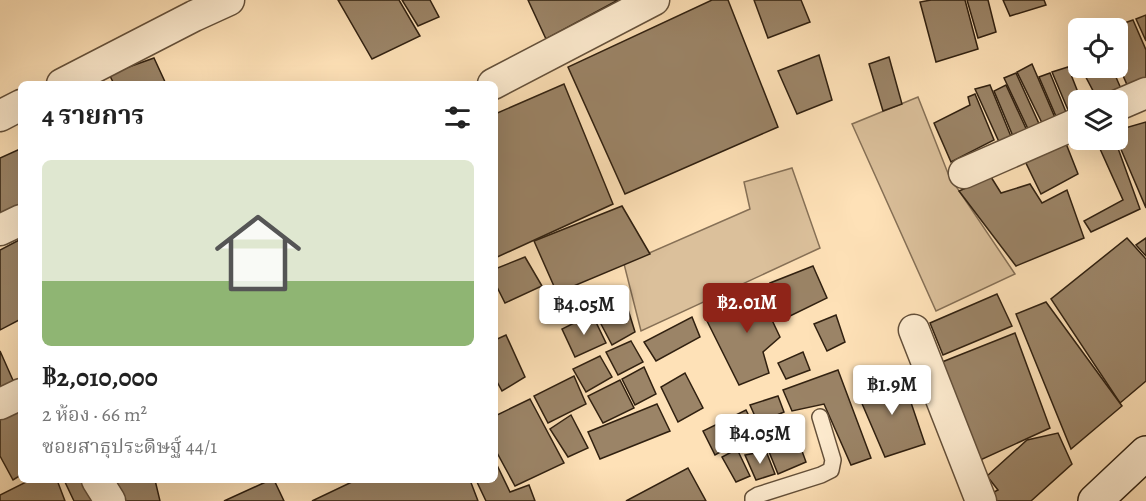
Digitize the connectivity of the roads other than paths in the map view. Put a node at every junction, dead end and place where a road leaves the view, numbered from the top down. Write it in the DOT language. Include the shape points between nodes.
graph roads {
  1 [pos="229,0"];
  2 [pos="654,0"];
  3 [pos="69,81"];
  4 [pos="498,81"];
  5 [pos="1146,93"];
  6 [pos="1128,101"];
  7 [pos="18,107"];
  8 [pos="0,116"];
  9 [pos="1068,127"];
  10 [pos="964,173"];
  11 [pos="18,221"];
  12 [pos="0,230"];
  13 [pos="914,330"];
  14 [pos="18,395"];
  15 [pos="0,404"];
  16 [pos="820,417"];
  17 [pos="1139,460"];
  18 [pos="99,483"];
  19 [pos="110,501"];
  20 [pos="753,501"];
  21 [pos="981,501"];
  22 [pos="1095,501"];
  23 [pos="1121,501"];
  1 -- 3 [label="street"];
  2 -- 4 [label="street"];
  5 -- 6 [label="street"];
  7 -- 8 [label="street"];
  9 -- 10 [label="street"];
  11 -- 12 [label="street"];
  13 -- 21 [label="street"];
  14 -- 15 [label="street"];
  16 -- 20 [label="lane" via="833,460 831,470 758,495"];
  17 -- 22 [label="main road"];
  17 -- 23 [label="main road"];
  18 -- 19 [label="street"];
}
